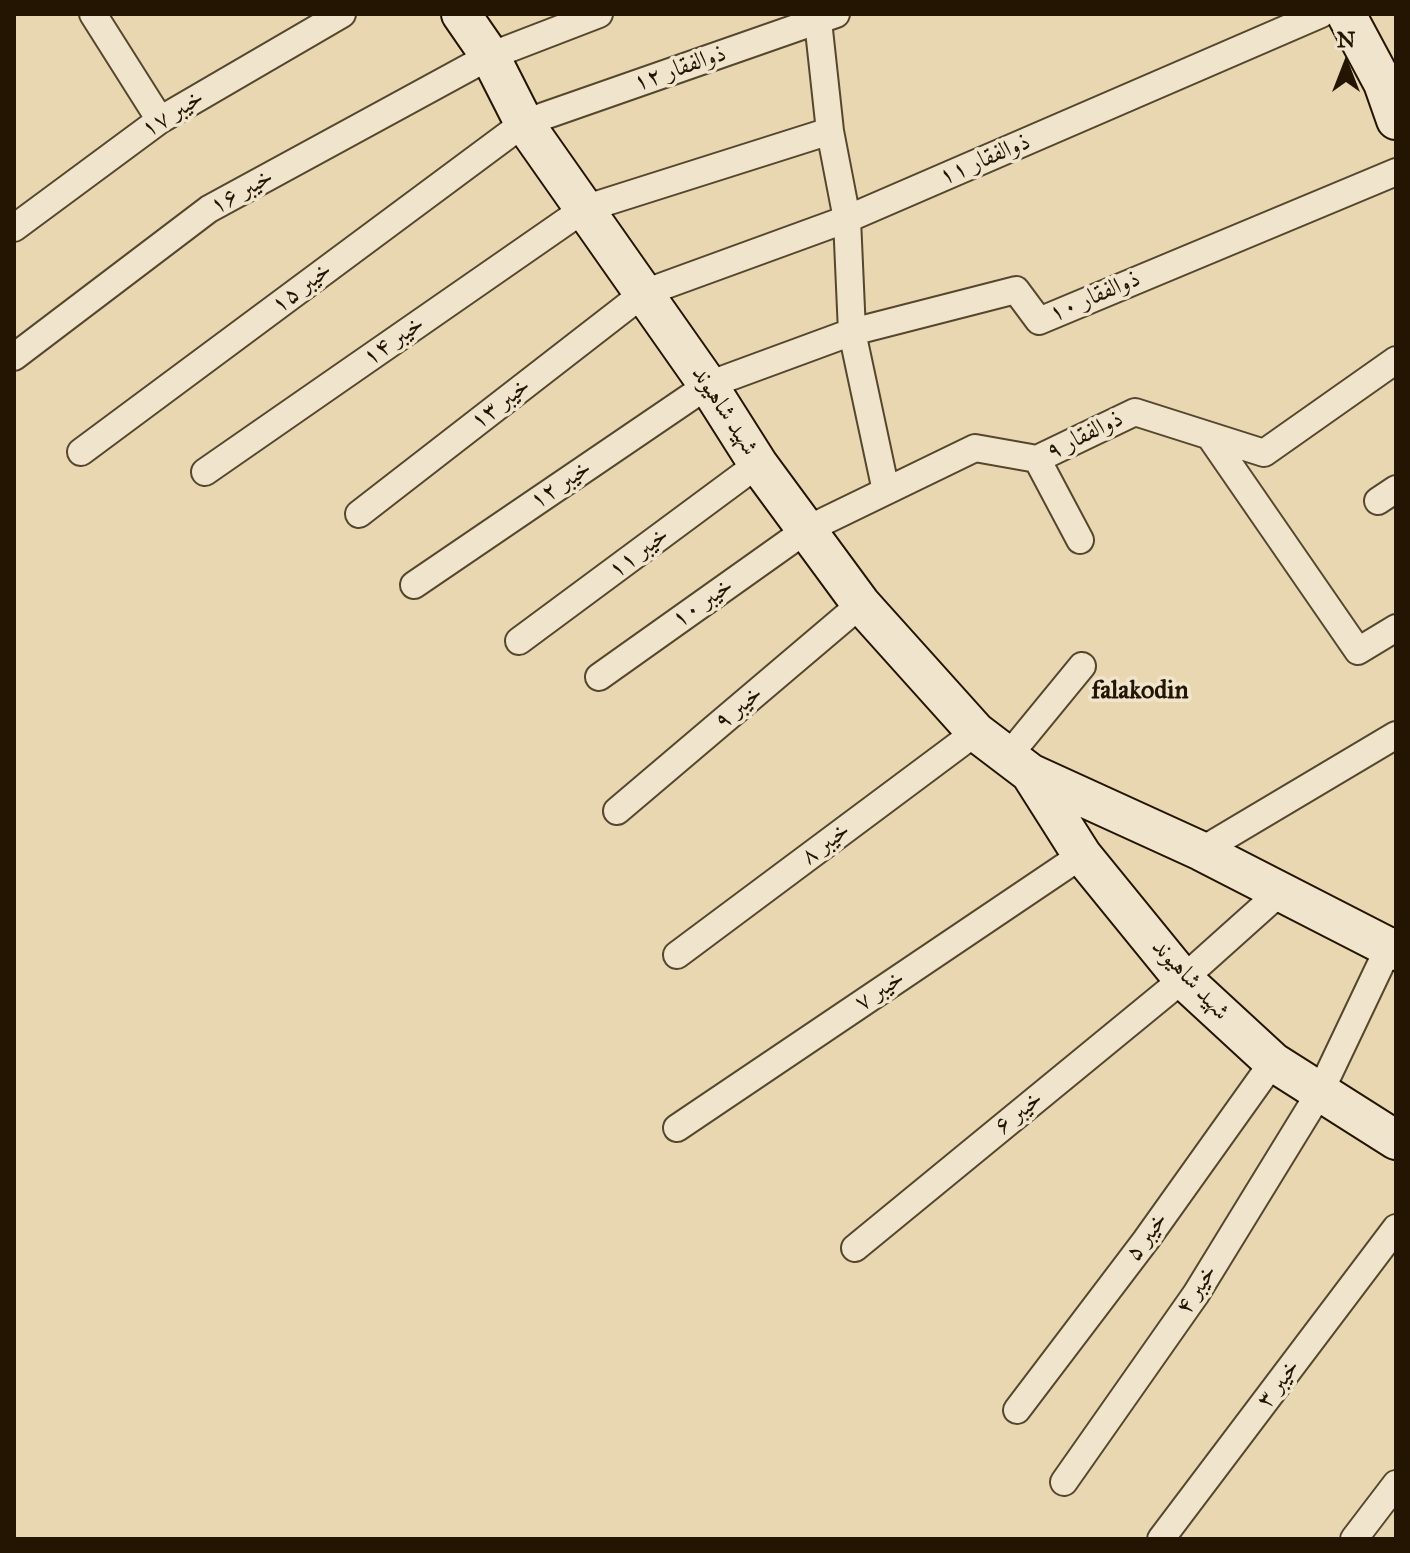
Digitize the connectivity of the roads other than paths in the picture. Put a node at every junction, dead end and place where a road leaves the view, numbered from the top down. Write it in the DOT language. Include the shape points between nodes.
graph roads {
  1 [pos="93,14"];
  2 [pos="342,14"];
  3 [pos="461,14"];
  4 [pos="599,14"];
  5 [pos="1321,14"];
  6 [pos="1346,14"];
  7 [pos="823,16"];
  8 [pos="490,56"];
  9 [pos="1390,85"];
  10 [pos="160,120"];
  11 [pos="1396,120"];
  12 [pos="524,123"];
  13 [pos="830,131"];
  14 [pos="1396,172"];
  15 [pos="584,209"];
  16 [pos="847,219"];
  17 [pos="14,228"];
  18 [pos="644,293"];
  19 [pos="852,332"];
  20 [pos="14,357"];
  21 [pos="1396,360"];
  22 [pos="708,385"];
  23 [pos="1211,438"];
  24 [pos="81,452"];
  25 [pos="1037,459"];
  26 [pos="758,464"];
  27 [pos="205,472"];
  28 [pos="886,491"];
  29 [pos="359,514"];
  30 [pos="806,530"];
  31 [pos="1080,540"];
  32 [pos="414,585"];
  33 [pos="861,604"];
  34 [pos="1396,628"];
  35 [pos="519,641"];
  36 [pos="1082,666"];
  37 [pos="599,677"];
  38 [pos="976,732"];
  39 [pos="1396,735"];
  40 [pos="1020,764"];
  41 [pos="617,811"];
  42 [pos="1201,851"];
  43 [pos="1082,855"];
  44 [pos="1279,893"];
  45 [pos="1394,946"];
  46 [pos="677,955"];
  47 [pos="1183,979"];
  48 [pos="1273,1062"];
  49 [pos="1320,1092"];
  50 [pos="677,1128"];
  51 [pos="1396,1140"];
  52 [pos="1396,1228"];
  53 [pos="855,1248"];
  54 [pos="1017,1410"];
  55 [pos="1064,1482"];
  56 [pos="1396,1484"];
  57 [pos="1161,1539"];
  58 [pos="1354,1539"];
  1 -- 10 [label="street"];
  2 -- 10 [label="street, خیبر ۱۷"];
  3 -- 8 [label="street, شهید شاهیوند"];
  4 -- 8 [label="street, خیبر ۱۶"];
  5 -- 16 [label="street, ذوالفقار ۱۱"];
  6 -- 9 [label="street"];
  7 -- 12 [label="street, ذوالفقار ۱۲"];
  7 -- 13 [label="street"];
  8 -- 12 [label="street, شهید شاهیوند"];
  8 -- 20 [label="street, خیبر ۱۶" via="209,209"];
  9 -- 11 [label="street"];
  10 -- 17 [label="street, خیبر ۱۷"];
  12 -- 15 [label="street, شهید شاهیوند"];
  12 -- 24 [label="street, خیبر ۱۵"];
  13 -- 15 [label="street, خیبر ۱۴"];
  13 -- 16 [label="street"];
  14 -- 19 [label="street, ذوالفقار ۱۰" via="1039,321 1016,290"];
  15 -- 18 [label="street, شهید شاهیوند"];
  15 -- 27 [label="street, خیبر ۱۴"];
  16 -- 18 [label="street, ذوالفقار ۱۱"];
  16 -- 19 [label="street"];
  18 -- 22 [label="street, شهید شاهیوند"];
  18 -- 29 [label="street, خیبر ۱۳"];
  19 -- 22 [label="street, ذوالفقار ۱۰"];
  19 -- 28 [label="street"];
  21 -- 23 [label="street, ذوالفقار ۹" via="1264,453"];
  22 -- 26 [label="street, شهید شاهیوند"];
  22 -- 32 [label="street, خیبر ۱۲"];
  23 -- 25 [label="street, ذوالفقار ۹" via="1135,412"];
  23 -- 34 [label="street" via="1358,651"];
  25 -- 28 [label="street, ذوالفقار ۹" via="975,448"];
  25 -- 31 [label="street"];
  26 -- 30 [label="street, شهید شاهیوند"];
  26 -- 35 [label="street, خیبر ۱۱"];
  28 -- 30 [label="street, ذوالفقار ۹"];
  30 -- 33 [label="street, شهید شاهیوند"];
  30 -- 37 [label="street, خیبر ۱۰"];
  33 -- 38 [label="street, شهید شاهیوند"];
  33 -- 41 [label="street, خیبر ۹"];
  36 -- 40 [label="street"];
  38 -- 40 [label="street, شهید شاهیوند"];
  38 -- 46 [label="street, خیبر ۸"];
  39 -- 42 [label="street"];
  40 -- 42 [label="street, شهید شاهیوند"];
  40 -- 43 [label="street, شهید شاهیوند"];
  42 -- 44 [label="street, شهید شاهیوند"];
  43 -- 47 [label="street, شهید شاهیوند"];
  43 -- 50 [label="street, خیبر ۷"];
  44 -- 45 [label="street, شهید شاهیوند"];
  44 -- 47 [label="street, خیبر ۶"];
  45 -- 49 [label="street, خیبر ۴"];
  47 -- 48 [label="street, شهید شاهیوند"];
  47 -- 53 [label="street, خیبر ۶"];
  48 -- 49 [label="street, شهید شاهیوند"];
  48 -- 54 [label="street, خیبر ۵"];
  49 -- 51 [label="street, شهید شاهیوند"];
  49 -- 55 [label="street, خیبر ۴" via="1196,1294"];
  52 -- 57 [label="street, خیبر ۳"];
  56 -- 58 [label="street"];
}
